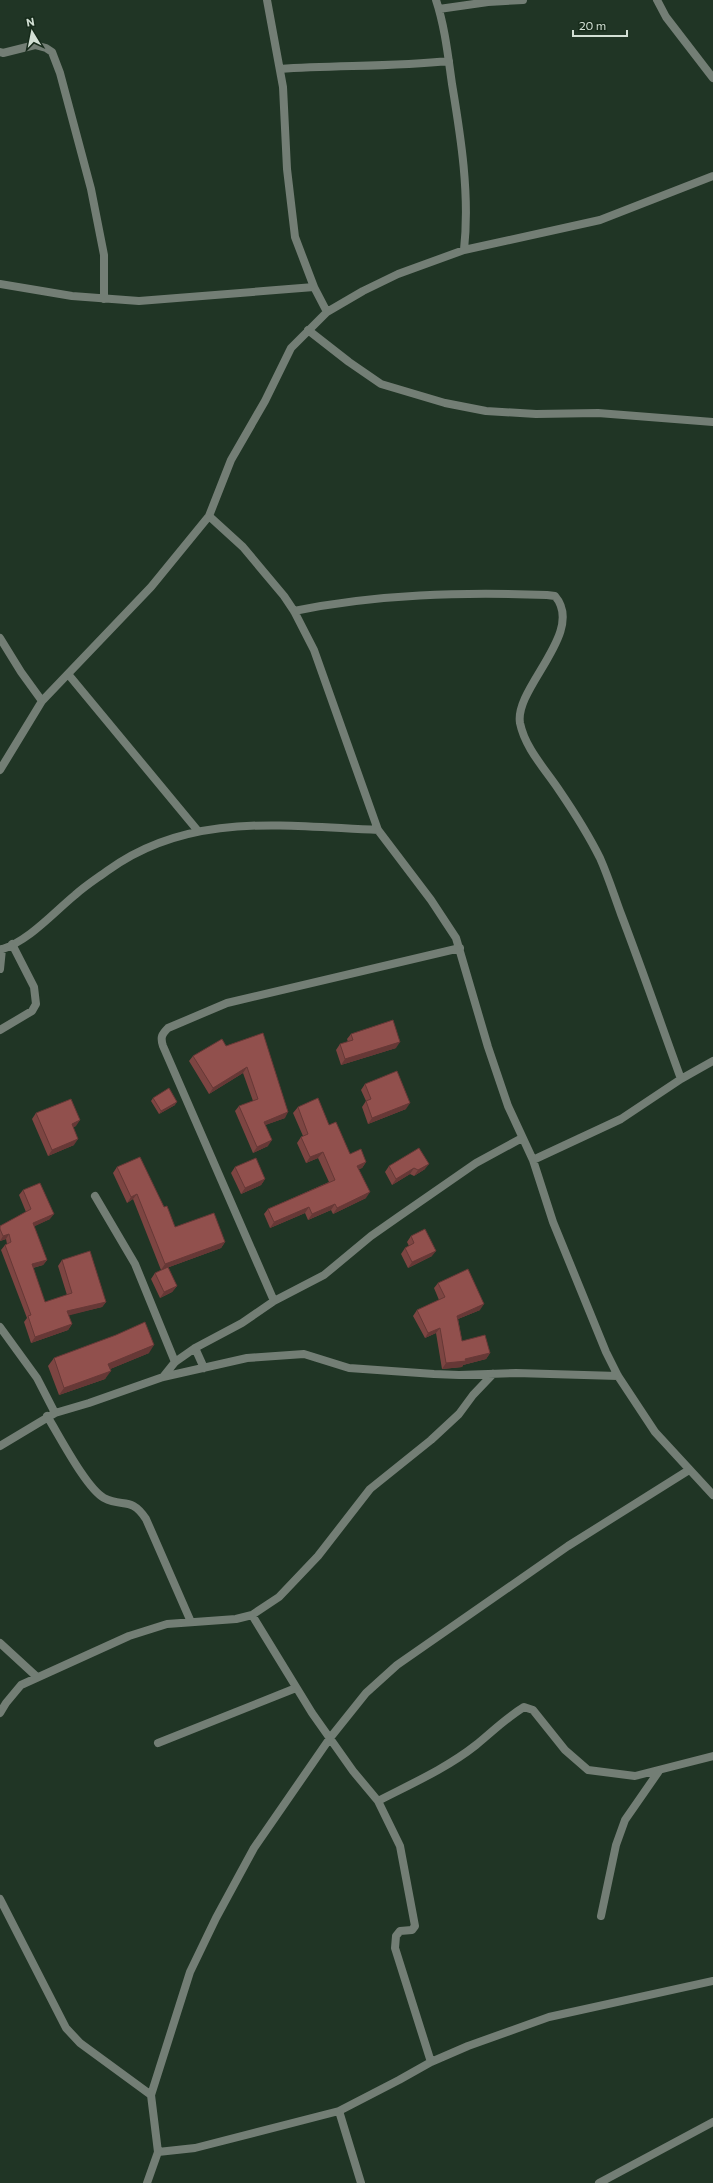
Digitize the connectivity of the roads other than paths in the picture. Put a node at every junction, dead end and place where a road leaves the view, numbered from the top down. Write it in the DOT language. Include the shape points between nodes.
graph roads {
  1 [pos="267,0"];
  2 [pos="436,0"];
  3 [pos="523,0"];
  4 [pos="656,0"];
  5 [pos="439,9"];
  6 [pos="0,52"];
  7 [pos="449,61"];
  8 [pos="280,69"];
  9 [pos="713,78"];
  10 [pos="713,176"];
  11 [pos="464,250"];
  12 [pos="0,284"];
  13 [pos="314,287"];
  14 [pos="104,299"];
  15 [pos="327,312"];
  16 [pos="308,330"];
  17 [pos="713,422"];
  18 [pos="208,516"];
  19 [pos="294,610"];
  20 [pos="0,638"];
  21 [pos="68,674"];
  22 [pos="42,701"];
  23 [pos="0,770"];
  24 [pos="378,830"];
  25 [pos="198,831"];
  26 [pos="12,944"];
  27 [pos="460,948"];
  28 [pos="1,949"];
  29 [pos="0,969"];
  30 [pos="0,1030"];
  31 [pos="713,1061"];
  32 [pos="681,1079"];
  33 [pos="522,1138"];
  34 [pos="533,1160"];
  35 [pos="95,1196"];
  36 [pos="274,1301"];
  37 [pos="0,1327"];
  38 [pos="195,1348"];
  39 [pos="175,1362"];
  40 [pos="204,1368"];
  41 [pos="493,1374"];
  42 [pos="618,1376"];
  43 [pos="163,1377"];
  44 [pos="51,1414"];
  45 [pos="0,1446"];
  46 [pos="689,1470"];
  47 [pos="713,1495"];
  48 [pos="252,1615"];
  49 [pos="190,1622"];
  50 [pos="0,1643"];
  51 [pos="37,1677"];
  52 [pos="296,1688"];
  53 [pos="0,1713"];
  54 [pos="330,1738"];
  55 [pos="158,1743"];
  56 [pos="713,1756"];
  57 [pos="659,1771"];
  58 [pos="378,1801"];
  59 [pos="0,1899"];
  60 [pos="601,1916"];
  61 [pos="713,1981"];
  62 [pos="431,2062"];
  63 [pos="151,2096"];
  64 [pos="339,2111"];
  65 [pos="713,2122"];
  66 [pos="158,2152"];
  67 [pos="144,2183"];
  68 [pos="361,2183"];
  69 [pos="600,2183"];
  1 -- 8 [label="street"];
  2 -- 5 [label="street"];
  3 -- 5 [label="street"];
  4 -- 9 [label="street"];
  5 -- 7 [label="street"];
  6 -- 14 [label="street" via="35,45 52,52 91,189 104,255"];
  7 -- 8 [label="street" via="414,65"];
  7 -- 11 [label="street" via="457,112 466,206"];
  8 -- 13 [label="street" via="295,237"];
  10 -- 11 [label="street" via="600,220"];
  11 -- 15 [label="street" via="398,274"];
  12 -- 14 [label="street"];
  13 -- 14 [label="street" via="139,301"];
  13 -- 15 [label="street"];
  15 -- 16 [label="street"];
  16 -- 17 [label="street" via="381,384 445,403 486,411 536,414 598,413"];
  16 -- 18 [label="street" via="291,348 265,401 231,460"];
  18 -- 19 [label="street" via="243,547"];
  18 -- 21 [label="street" via="151,587"];
  19 -- 24 [label="street" via="314,650"];
  19 -- 32 [label="street" via="340,602 448,594 547,595 555,596 562,604 562,622 556,641 521,708 523,734 588,835 601,861"];
  20 -- 22 [label="street"];
  21 -- 22 [label="street"];
  21 -- 25 [label="street"];
  22 -- 23 [label="street"];
  24 -- 25 [label="street" via="248,824"];
  24 -- 27 [label="street" via="431,900"];
  25 -- 26 [label="street" via="156,842 117,864 77,893 47,920"];
  26 -- 28 [label="street"];
  26 -- 30 [label="street" via="34,987 36,1004 32,1010"];
  27 -- 33 [label="street" via="488,1047"];
  27 -- 36 [label="street" via="227,1003 168,1028 162,1034 163,1046"];
  28 -- 29 [label="street"];
  31 -- 32 [label="street"];
  32 -- 34 [label="street" via="621,1119"];
  33 -- 34 [label="street"];
  33 -- 36 [label="street" via="476,1164 401,1215 324,1275"];
  34 -- 42 [label="street" via="553,1222"];
  35 -- 39 [label="street" via="135,1264"];
  36 -- 38 [label="street" via="242,1323"];
  37 -- 44 [label="street" via="37,1378"];
  38 -- 39 [label="street"];
  38 -- 40 [label="street"];
  39 -- 43 [label="street"];
  40 -- 41 [label="street" via="247,1358 304,1354 349,1368 459,1375"];
  40 -- 43 [label="street"];
  41 -- 42 [label="street"];
  41 -- 48 [label="street" via="459,1414 432,1440 370,1489 318,1556 279,1597"];
  42 -- 46 [label="street" via="655,1432"];
  43 -- 44 [label="street"];
  44 -- 45 [label="street"];
  44 -- 49 [label="street" via="89,1482 104,1497 130,1503 140,1510"];
  46 -- 47 [label="street"];
  46 -- 54 [label="street" via="568,1546 397,1665 366,1693"];
  48 -- 49 [label="street" via="236,1619"];
  48 -- 52 [label="street"];
  49 -- 51 [label="street" via="167,1624 129,1636"];
  50 -- 51 [label="street"];
  51 -- 53 [label="street" via="21,1685"];
  52 -- 54 [label="street"];
  52 -- 55 [label="street"];
  54 -- 58 [label="street"];
  54 -- 63 [label="street" via="254,1848 216,1918 190,1972"];
  56 -- 57 [label="street"];
  57 -- 58 [label="street" via="635,1776 588,1770 565,1750 533,1710 524,1707 454,1760"];
  57 -- 60 [label="street" via="625,1820 616,1844"];
  58 -- 62 [label="street" via="400,1846 406,1868 415,1926 412,1930 400,1931 396,1936 394,1948"];
  59 -- 63 [label="street" via="66,2028 80,2043"];
  61 -- 62 [label="street" via="549,2017"];
  62 -- 64 [label="street"];
  63 -- 66 [label="street"];
  64 -- 66 [label="street" via="195,2148"];
  64 -- 68 [label="street"];
  65 -- 69 [label="street"];
  66 -- 67 [label="street"];
}
